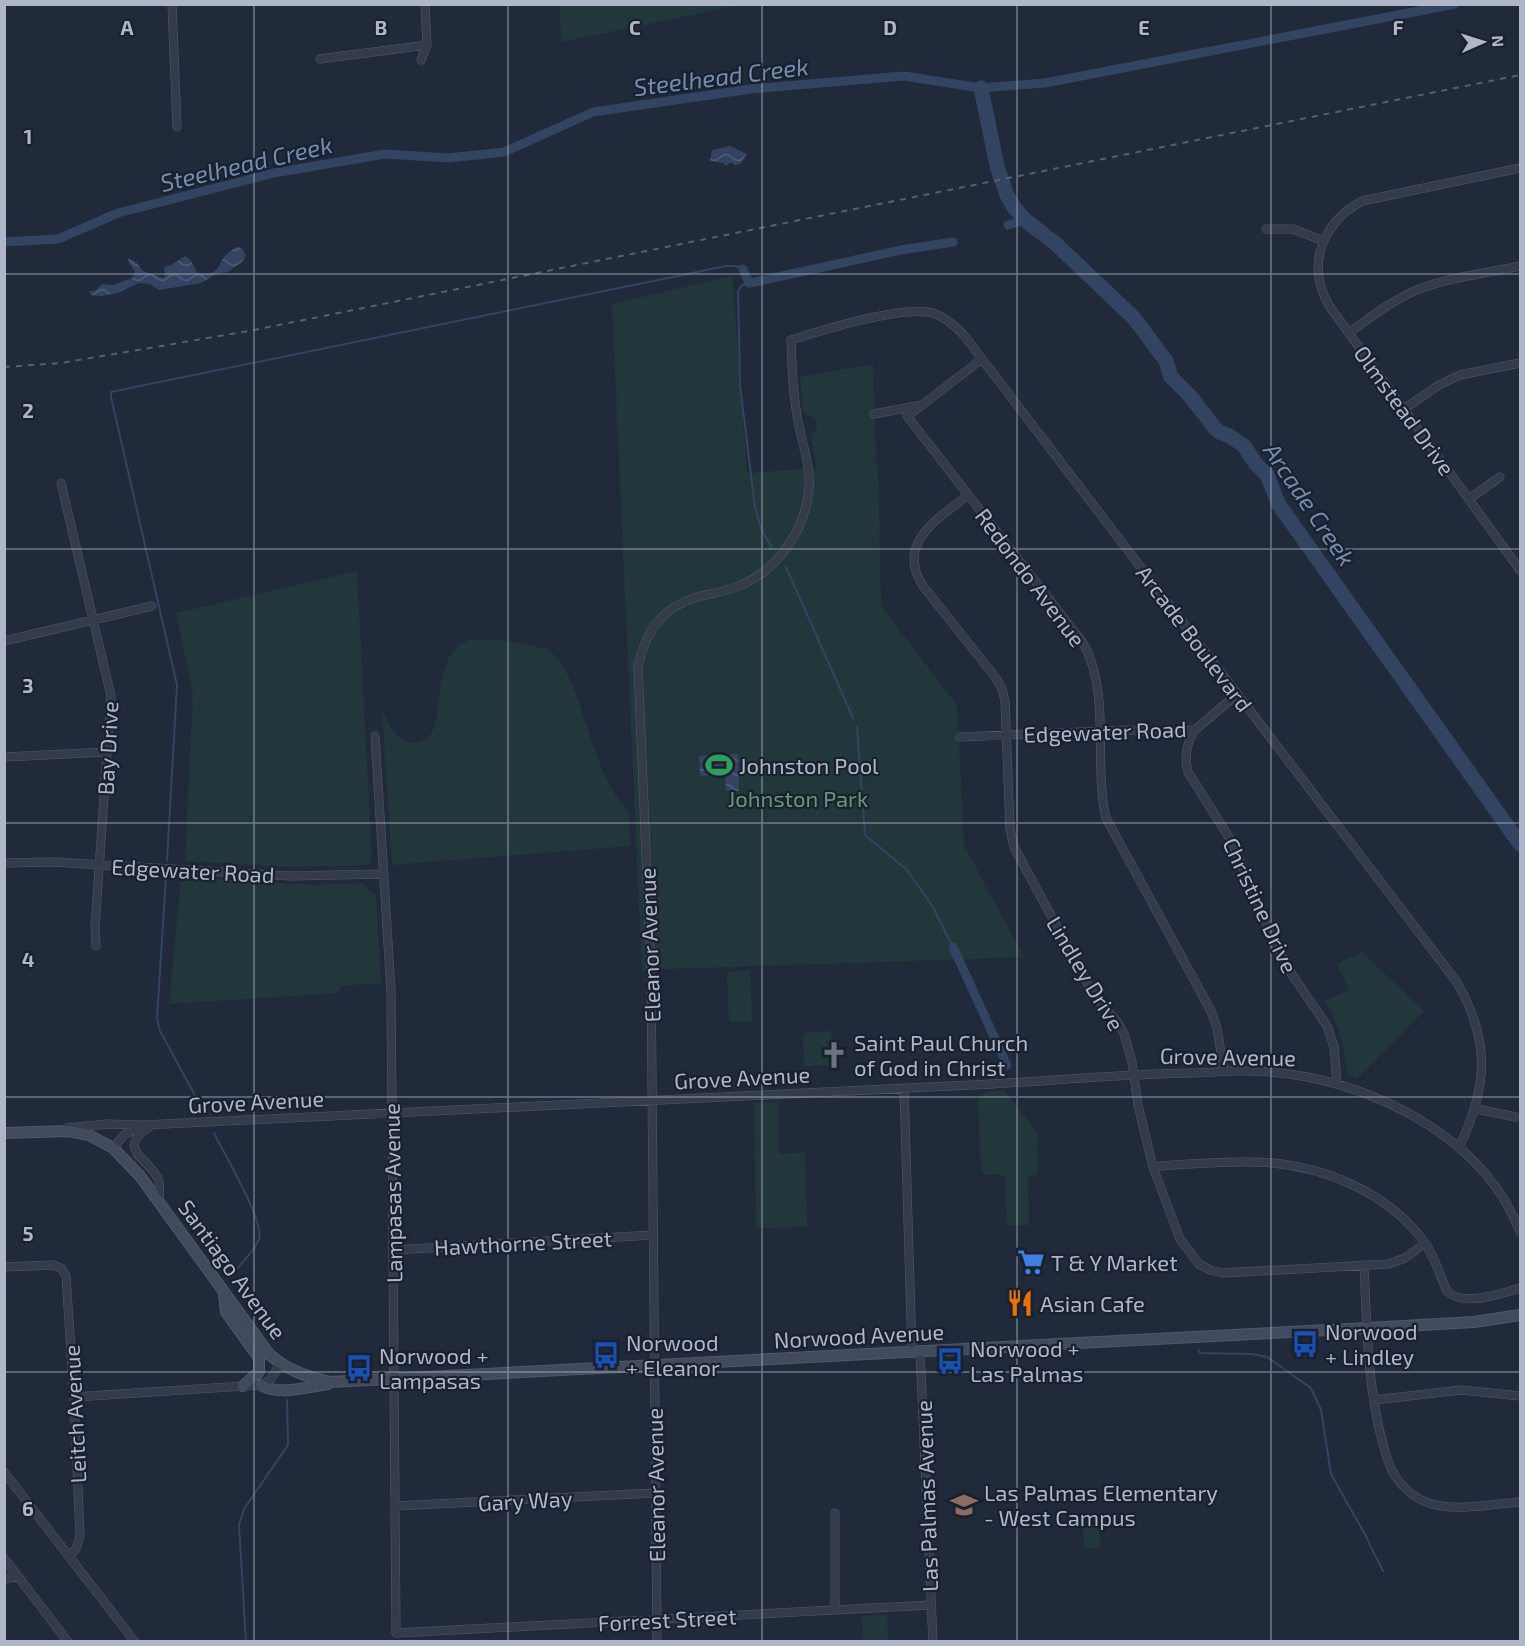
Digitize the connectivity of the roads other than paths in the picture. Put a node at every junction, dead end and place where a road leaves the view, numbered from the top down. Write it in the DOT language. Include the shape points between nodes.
graph roads {
  1 [pos="172,4"];
  2 [pos="425,4"];
  3 [pos="427,45"];
  4 [pos="320,59"];
  5 [pos="421,60"];
  6 [pos="177,127"];
  7 [pos="1521,168"];
  8 [pos="1266,229"];
  9 [pos="1324,241"];
  10 [pos="1521,266"];
  11 [pos="1349,333"];
  12 [pos="791,340"];
  13 [pos="982,359"];
  14 [pos="1521,363"];
  15 [pos="922,405"];
  16 [pos="1404,409"];
  17 [pos="873,414"];
  18 [pos="1500,477"];
  19 [pos="62,483"];
  20 [pos="968,495"];
  21 [pos="1469,500"];
  22 [pos="1521,570"];
  23 [pos="152,606"];
  24 [pos="94,620"];
  25 [pos="4,641"];
  26 [pos="1237,694"];
  27 [pos="1195,730"];
  28 [pos="1099,731"];
  29 [pos="1006,735"];
  30 [pos="375,736"];
  31 [pos="960,737"];
  32 [pos="107,752"];
  33 [pos="4,757"];
  34 [pos="4,863"];
  35 [pos="100,865"];
  36 [pos="382,874"];
  37 [pos="96,946"];
  38 [pos="1224,1071"];
  39 [pos="1134,1074"];
  40 [pos="1337,1084"];
  41 [pos="904,1088"];
  42 [pos="652,1101"];
  43 [pos="1476,1109"];
  44 [pos="392,1114"];
  45 [pos="1516,1117"];
  46 [pos="153,1125"];
  47 [pos="51,1131"];
  48 [pos="4,1133"];
  49 [pos="1459,1147"];
  50 [pos="114,1148"];
  51 [pos="1153,1167"];
  52 [pos="159,1200"];
  53 [pos="1521,1232"];
  54 [pos="653,1235"];
  55 [pos="1425,1243"];
  56 [pos="393,1250"];
  57 [pos="1364,1265"];
  58 [pos="4,1268"];
  59 [pos="1521,1288"];
  60 [pos="224,1293"];
  61 [pos="1521,1315"];
  62 [pos="1368,1328"];
  63 [pos="916,1352"];
  64 [pos="281,1364"];
  65 [pos="654,1365"];
  66 [pos="308,1377"];
  67 [pos="394,1379"];
  68 [pos="339,1382"];
  69 [pos="261,1385"];
  70 [pos="243,1386"];
  71 [pos="1521,1396"];
  72 [pos="74,1397"];
  73 [pos="1374,1400"];
  74 [pos="4,1472"];
  75 [pos="655,1493"];
  76 [pos="1521,1502"];
  77 [pos="395,1506"];
  78 [pos="835,1513"];
  79 [pos="69,1555"];
  80 [pos="4,1558"];
  81 [pos="18,1576"];
  82 [pos="4,1579"];
  83 [pos="931,1605"];
  84 [pos="835,1610"];
  85 [pos="657,1620"];
  86 [pos="403,1637"];
  87 [pos="68,1641"];
  88 [pos="135,1641"];
  89 [pos="657,1641"];
  90 [pos="933,1641"];
  1 -- 6 [label="street"];
  2 -- 3 [label="street"];
  3 -- 4 [label="street"];
  3 -- 5 [label="street"];
  7 -- 9 [label="street" via="1362,201 1337,219"];
  8 -- 9 [label="street" via="1293,229"];
  9 -- 11 [label="street, Olmstead Drive" via="1318,265 1322,290"];
  10 -- 11 [label="street" via="1414,291"];
  11 -- 16 [label="street, Olmstead Drive"];
  12 -- 13 [label="street, Arcade Boulevard" via="852,323 922,312 955,325"];
  12 -- 42 [label="street, Eleanor Avenue" via="793,387 809,488 805,513 795,536 780,556 740,586 674,606 656,622 643,642 638,666 651,971"];
  13 -- 15 [label="street"];
  13 -- 26 [label="street, Arcade Boulevard"];
  14 -- 16 [label="street" via="1444,381"];
  15 -- 17 [label="street"];
  15 -- 20 [label="street, Redondo Avenue" via="907,416"];
  16 -- 21 [label="street, Olmstead Drive"];
  18 -- 21 [label="street"];
  19 -- 24 [label="street, Bay Drive"];
  20 -- 28 [label="street, Redondo Avenue" via="1083,643 1097,678"];
  20 -- 29 [label="street, Lindley Drive" via="923,533 915,550 915,569 923,586 999,683 1005,701"];
  21 -- 22 [label="street, Olmstead Drive"];
  23 -- 24 [label="street"];
  24 -- 25 [label="street"];
  24 -- 32 [label="street, Bay Drive" via="111,696"];
  26 -- 27 [label="street, Edgewater Road"];
  26 -- 43 [label="street, Arcade Boulevard" via="1464,995 1476,1024 1482,1055"];
  27 -- 28 [label="street, Edgewater Road"];
  27 -- 40 [label="street, Christine Drive" via="1187,747 1188,772 1232,842 1273,940 1327,1026 1336,1055"];
  28 -- 29 [label="street, Edgewater Road"];
  28 -- 38 [label="street, Redondo Avenue" via="1106,818 1211,1011"];
  29 -- 31 [label="street, Edgewater Road"];
  29 -- 39 [label="street, Lindley Drive" via="1014,847 1094,995 1124,1034"];
  30 -- 36 [label="street, Lampasas Avenue"];
  32 -- 33 [label="street"];
  32 -- 35 [label="street, Bay Drive"];
  34 -- 35 [label="street, Edgewater Road"];
  35 -- 36 [label="street, Edgewater Road" via="291,876"];
  35 -- 37 [label="street, Bay Drive"];
  36 -- 44 [label="street, Lampasas Avenue" via="390,981"];
  38 -- 39 [label="street, Grove Avenue"];
  38 -- 40 [label="street, Grove Avenue" via="1281,1073"];
  39 -- 41 [label="street, Grove Avenue"];
  39 -- 51 [label="street, Lindley Drive"];
  40 -- 49 [label="street, Grove Avenue" via="1396,1107"];
  41 -- 42 [label="street, Grove Avenue"];
  41 -- 63 [label="street, Las Palmas Avenue"];
  42 -- 44 [label="street, Grove Avenue"];
  42 -- 54 [label="street, Eleanor Avenue"];
  43 -- 45 [label="street"];
  43 -- 49 [label="street, Arcade Boulevard"];
  44 -- 46 [label="street, Grove Avenue"];
  44 -- 56 [label="street, Lampasas Avenue"];
  46 -- 47 [label="street, Grove Avenue" via="85,1125"];
  46 -- 50 [label="street, Grove Avenue" via="134,1129"];
  46 -- 52 [label="street, Santiago Avenue" via="140,1133 135,1145 136,1154 159,1181"];
  47 -- 48 [label="main road, Grove Avenue"];
  47 -- 50 [label="main road, Grove Avenue" via="89,1135"];
  49 -- 53 [label="street" via="1499,1191"];
  50 -- 52 [label="main road, Santiago Avenue"];
  51 -- 55 [label="street" via="1271,1162 1311,1169 1370,1194 1408,1223"];
  51 -- 57 [label="street, Lindley Drive" via="1180,1239 1204,1268 1222,1273"];
  52 -- 60 [label="main road, Santiago Avenue"];
  54 -- 56 [label="street, Hawthorne Street"];
  54 -- 65 [label="street, Eleanor Avenue"];
  55 -- 57 [label="street, Lindley Drive" via="1389,1264"];
  55 -- 59 [label="street" via="1447,1291 1456,1298 1484,1297"];
  56 -- 67 [label="street, Lampasas Avenue"];
  57 -- 62 [label="street"];
  58 -- 72 [label="street, Leitch Avenue" via="54,1265 62,1269"];
  60 -- 64 [label="main road, Santiago Avenue" via="269,1354"];
  60 -- 70 [label="main road" via="226,1312 259,1358 259,1372"];
  61 -- 62 [label="main road, Norwood Avenue"];
  62 -- 63 [label="main road, Norwood Avenue"];
  62 -- 73 [label="street"];
  63 -- 65 [label="main road, Norwood Avenue"];
  63 -- 83 [label="street, Las Palmas Avenue"];
  64 -- 66 [label="main road, Santiago Avenue"];
  64 -- 69 [label="street" via="270,1380"];
  65 -- 67 [label="main road, Norwood Avenue"];
  65 -- 75 [label="street, Eleanor Avenue"];
  66 -- 68 [label="main road, Norwood Avenue"];
  67 -- 68 [label="main road, Norwood Avenue"];
  67 -- 77 [label="street, Lampasas Avenue"];
  68 -- 69 [label="main road" via="296,1389 269,1390"];
  69 -- 70 [label="street"];
  70 -- 72 [label="street"];
  71 -- 73 [label="street" via="1461,1390"];
  72 -- 79 [label="street, Leitch Avenue" via="80,1538 76,1550"];
  73 -- 76 [label="street" via="1388,1463 1409,1492 1429,1503 1452,1507"];
  74 -- 79 [label="street"];
  75 -- 77 [label="street, Gary Way"];
  75 -- 85 [label="street, Eleanor Avenue"];
  77 -- 86 [label="street, Lampasas Avenue" via="396,1633"];
  78 -- 84 [label="street"];
  79 -- 88 [label="street"];
  80 -- 81 [label="street"];
  81 -- 82 [label="street"];
  81 -- 87 [label="street"];
  83 -- 84 [label="street, Forrest Street"];
  83 -- 90 [label="street, Las Palmas Avenue"];
  84 -- 85 [label="street, Forrest Street"];
  85 -- 86 [label="street, Forrest Street"];
  85 -- 89 [label="street, Eleanor Avenue"];
}
